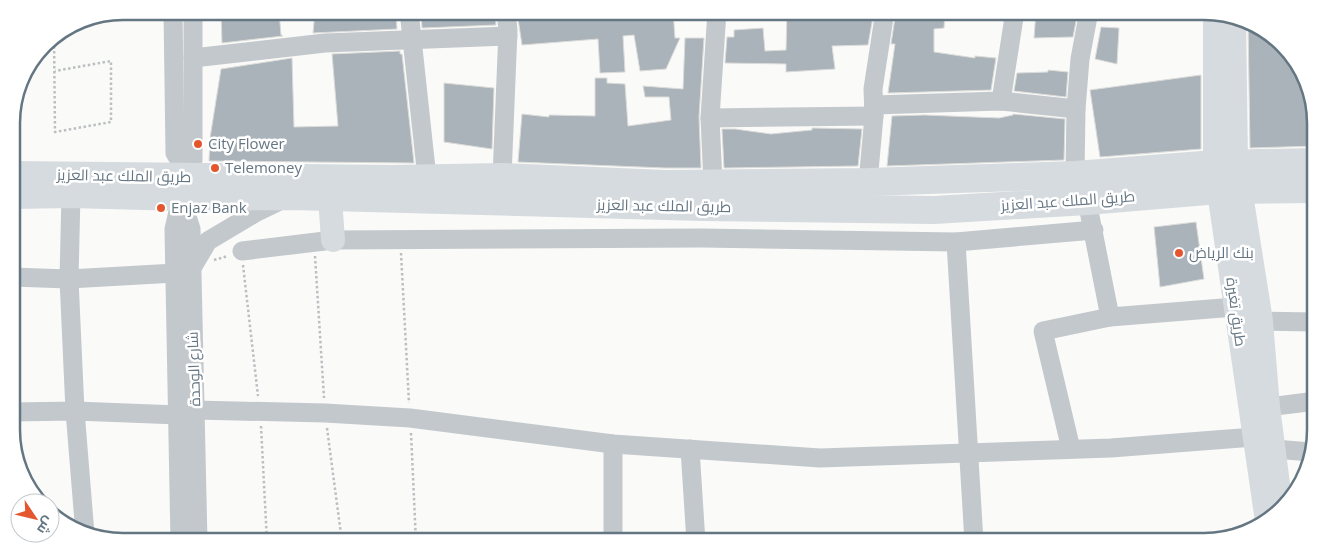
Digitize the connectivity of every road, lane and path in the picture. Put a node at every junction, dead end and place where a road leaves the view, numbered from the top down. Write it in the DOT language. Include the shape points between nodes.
graph roads {
  1 [pos="173,20"];
  2 [pos="193,20"];
  3 [pos="410,20"];
  4 [pos="507,20"];
  5 [pos="716,20"];
  6 [pos="884,20"];
  7 [pos="1014,20"];
  8 [pos="1087,20"];
  9 [pos="1216,21"];
  10 [pos="1234,24"];
  11 [pos="508,36"];
  12 [pos="412,39"];
  13 [pos="54,46"];
  14 [pos="193,58"];
  15 [pos="55,71"];
  16 [pos="1001,101"];
  17 [pos="1076,109"];
  18 [pos="874,111"];
  19 [pos="710,118"];
  20 [pos="1307,162"];
  21 [pos="1226,164"];
  22 [pos="1075,174"];
  23 [pos="20,175"];
  24 [pos="502,176"];
  25 [pos="427,178"];
  26 [pos="868,182"];
  27 [pos="185,187"];
  28 [pos="1307,189"];
  29 [pos="1230,190"];
  30 [pos="71,194"];
  31 [pos="20,195"];
  32 [pos="708,195"];
  33 [pos="291,196"];
  34 [pos="330,198"];
  35 [pos="1087,201"];
  36 [pos="1094,230"];
  37 [pos="702,238"];
  38 [pos="400,239"];
  39 [pos="324,241"];
  40 [pos="956,242"];
  41 [pos="242,251"];
  42 [pos="183,270"];
  43 [pos="20,277"];
  44 [pos="69,279"];
  45 [pos="1235,307"];
  46 [pos="1110,317"];
  47 [pos="1261,321"];
  48 [pos="1307,322"];
  49 [pos="1307,402"];
  50 [pos="1268,407"];
  51 [pos="260,411"];
  52 [pos="20,412"];
  53 [pos="75,412"];
  54 [pos="187,412"];
  55 [pos="325,413"];
  56 [pos="410,418"];
  57 [pos="1264,443"];
  58 [pos="613,444"];
  59 [pos="690,449"];
  60 [pos="1071,449"];
  61 [pos="1305,451"];
  62 [pos="968,453"];
  63 [pos="1279,500"];
  64 [pos="1266,513"];
  65 [pos="84,526"];
  66 [pos="180,533"];
  67 [pos="197,533"];
  68 [pos="267,533"];
  69 [pos="341,533"];
  70 [pos="416,533"];
  71 [pos="613,533"];
  72 [pos="695,533"];
  73 [pos="973,533"];
  1 -- 27 [label="street" via="175,152"];
  2 -- 14 [label="street, شارع الوحدة"];
  3 -- 12 [label="street"];
  4 -- 11 [label="street"];
  5 -- 19 [label="street"];
  6 -- 18 [label="street" via="873,89"];
  7 -- 16 [label="street"];
  8 -- 17 [label="street"];
  9 -- 21 [label="main road, طريق تغيرة"];
  10 -- 21 [label="main road, طريق تغيرة"];
  11 -- 12 [label="street"];
  11 -- 24 [label="street"];
  12 -- 14 [label="street" via="325,43"];
  12 -- 25 [label="street"];
  13 -- 15 [label="path"];
  14 -- 27 [label="street, شارع الوحدة" via="193,160"];
  15 -- 15 [label="path" via="55,132 111,122 111,61"];
  16 -- 17 [label="street"];
  16 -- 18 [label="street"];
  17 -- 22 [label="street"];
  18 -- 19 [label="street"];
  18 -- 26 [label="street"];
  19 -- 32 [label="street"];
  20 -- 21 [label="highway, طريق الملك عبد العزيز"];
  21 -- 22 [label="highway, طريق الملك عبد العزيز"];
  21 -- 29 [label="main road, طريق تغيرة"];
  22 -- 26 [label="highway, طريق الملك عبد العزيز"];
  23 -- 27 [label="highway, طريق الملك عبد العزيز"];
  24 -- 25 [label="highway, طريق الملك عبد العزيز"];
  24 -- 32 [label="highway, طريق الملك عبد العزيز" via="665,184"];
  25 -- 27 [label="highway, طريق الملك عبد العزيز"];
  26 -- 32 [label="highway, طريق الملك عبد العزيز"];
  27 -- 30 [label="highway, طريق الملك عبد العزيز"];
  27 -- 33 [label="highway, طريق الملك عبد العزيز"];
  27 -- 42 [label="street, شارع الوحدة" via="190,229"];
  28 -- 29 [label="highway, طريق الملك عبد العزيز"];
  29 -- 35 [label="highway, طريق الملك عبد العزيز"];
  29 -- 45 [label="main road, طريق تغيرة"];
  29 -- 47 [label="main road, طريق تغيرة"];
  30 -- 31 [label="highway, طريق الملك عبد العزيز"];
  30 -- 44 [label="street"];
  32 -- 34 [label="highway, طريق الملك عبد العزيز"];
  32 -- 35 [label="highway, طريق الملك عبد العزيز" via="934,210"];
  32 -- 37 [label="street"];
  33 -- 34 [label="highway, طريق الملك عبد العزيز"];
  33 -- 42 [label="street" via="208,241"];
  34 -- 39 [label="main road"];
  35 -- 36 [label="street"];
  36 -- 40 [label="street"];
  36 -- 46 [label="street"];
  37 -- 38 [label="street"];
  37 -- 40 [label="street"];
  38 -- 39 [label="street"];
  38 -- 56 [label="path"];
  39 -- 41 [label="street"];
  39 -- 55 [label="path"];
  40 -- 62 [label="street"];
  41 -- 42 [label="path"];
  41 -- 51 [label="path"];
  42 -- 44 [label="street"];
  42 -- 54 [label="street, شارع الوحدة"];
  43 -- 44 [label="street"];
  44 -- 53 [label="street"];
  45 -- 46 [label="street"];
  45 -- 57 [label="main road, طريق تغيرة"];
  46 -- 60 [label="street" via="1043,331"];
  47 -- 48 [label="street"];
  47 -- 50 [label="main road, طريق تغيرة"];
  49 -- 50 [label="street"];
  50 -- 57 [label="main road, طريق تغيرة"];
  51 -- 54 [label="street"];
  51 -- 55 [label="street"];
  51 -- 68 [label="path"];
  52 -- 53 [label="street"];
  53 -- 54 [label="street"];
  53 -- 65 [label="street"];
  54 -- 66 [label="street"];
  54 -- 67 [label="street, شارع الوحدة"];
  55 -- 56 [label="street"];
  55 -- 69 [label="path"];
  56 -- 58 [label="street"];
  56 -- 70 [label="path"];
  57 -- 60 [label="street"];
  57 -- 61 [label="street"];
  57 -- 63 [label="main road, طريق تغيرة"];
  57 -- 64 [label="main road, طريق تغيرة"];
  58 -- 59 [label="street"];
  58 -- 71 [label="street"];
  59 -- 62 [label="street" via="820,458"];
  59 -- 72 [label="street"];
  60 -- 62 [label="street"];
  62 -- 73 [label="street"];
}
